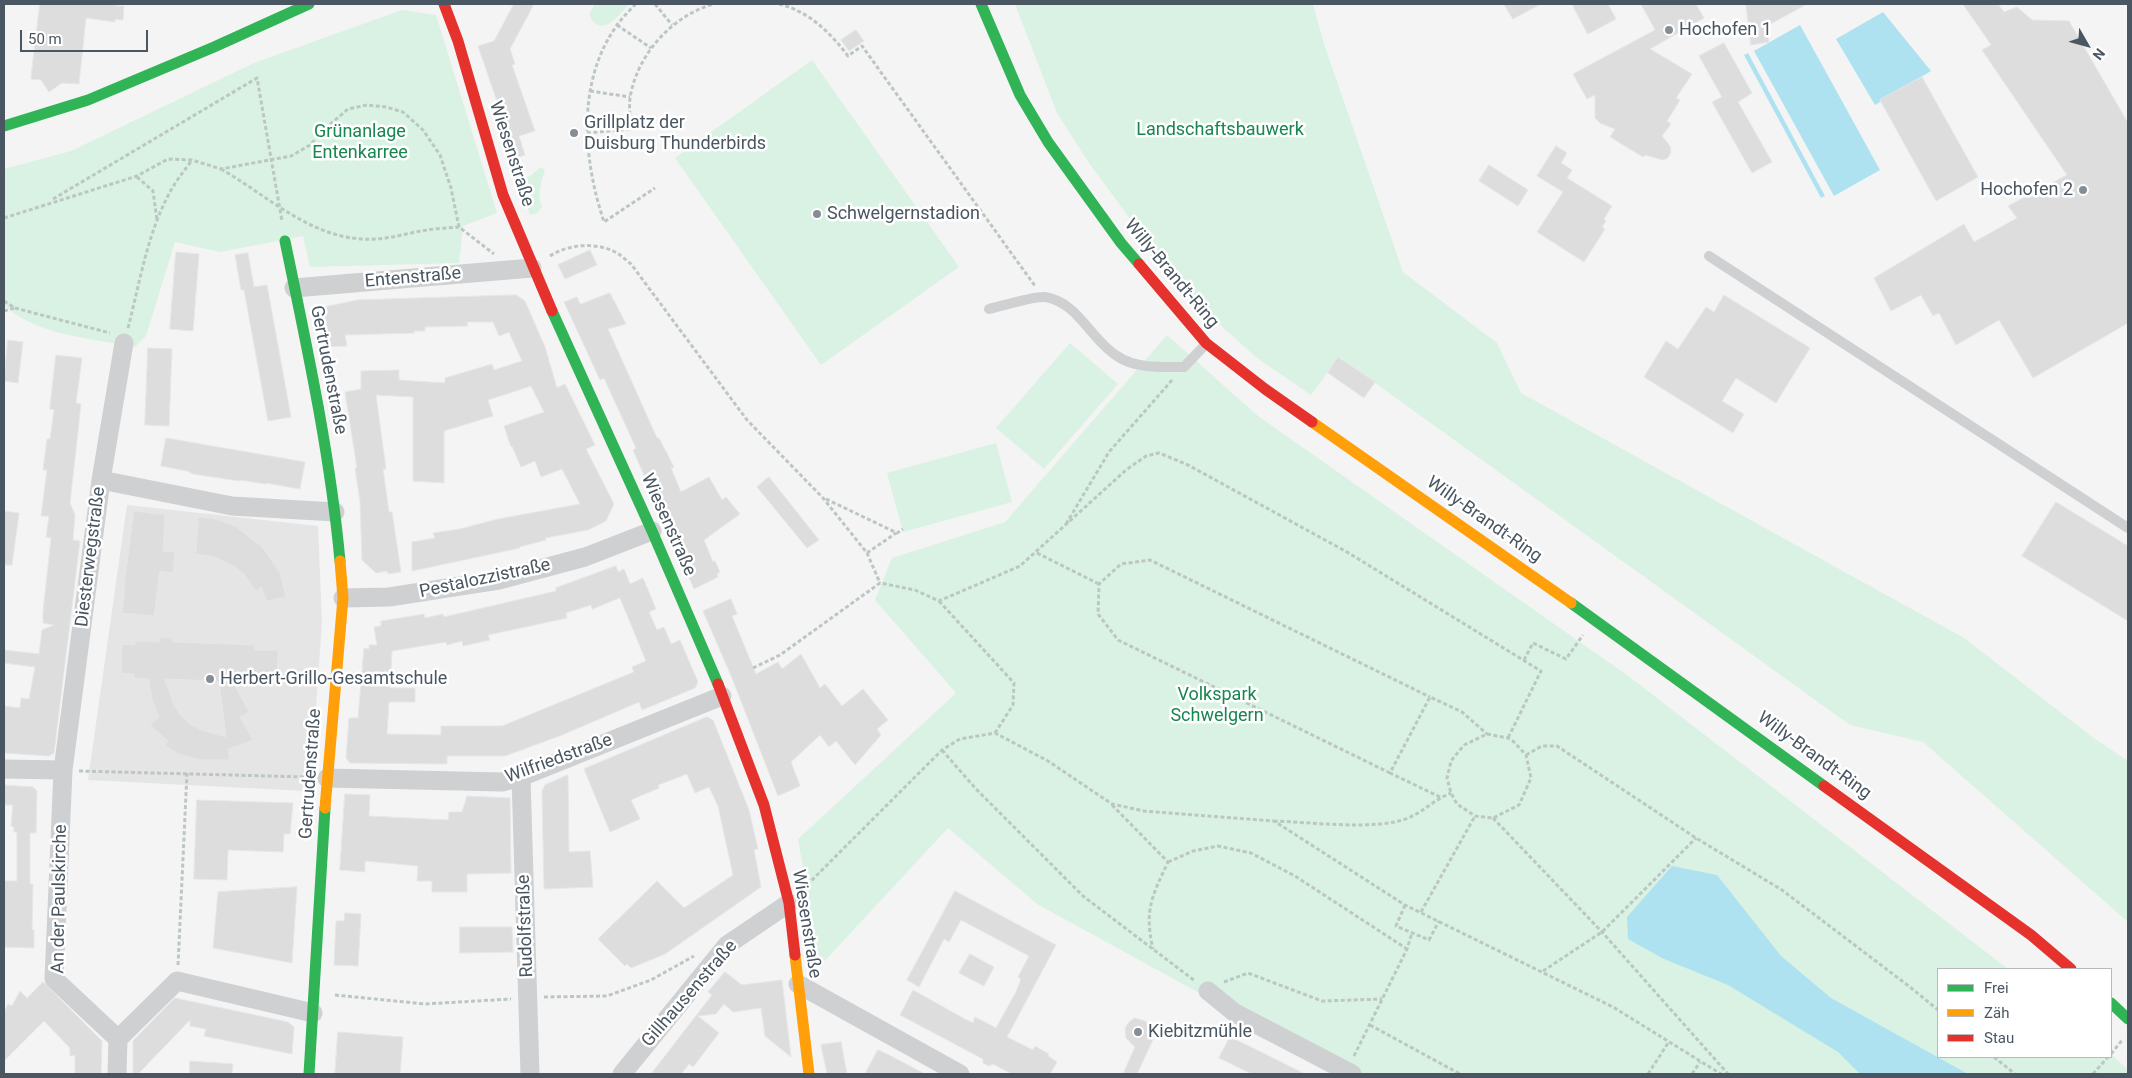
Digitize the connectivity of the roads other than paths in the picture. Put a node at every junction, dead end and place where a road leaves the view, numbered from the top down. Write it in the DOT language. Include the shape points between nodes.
graph roads {
  1 [pos="309,4"];
  2 [pos="444,4"];
  3 [pos="981,4"];
  4 [pos="4,126"];
  5 [pos="285,241"];
  6 [pos="1709,256"];
  7 [pos="522,269"];
  8 [pos="294,288"];
  9 [pos="989,309"];
  10 [pos="1206,343"];
  11 [pos="124,344"];
  12 [pos="101,480"];
  13 [pos="335,512"];
  14 [pos="2128,528"];
  15 [pos="652,531"];
  16 [pos="343,598"];
  17 [pos="722,696"];
  18 [pos="4,769"];
  19 [pos="63,770"];
  20 [pos="521,777"];
  21 [pos="328,778"];
  22 [pos="789,903"];
  23 [pos="2070,968"];
  24 [pos="798,984"];
  25 [pos="1208,991"];
  26 [pos="2112,1005"];
  27 [pos="313,1013"];
  28 [pos="2128,1019"];
  29 [pos="118,1039"];
  30 [pos="1347,1073"];
  31 [pos="117,1074"];
  32 [pos="308,1074"];
  33 [pos="530,1074"];
  34 [pos="622,1074"];
  35 [pos="809,1074"];
  36 [pos="960,1074"];
  1 -- 4 [label="street" via="88,100"];
  2 -- 7 [label="street, Wiesenstraße" via="504,195"];
  3 -- 10 [label="street, Willy-Brandt-Ring" via="1020,95 1048,142 1121,243"];
  5 -- 8 [label="street, Gertrudenstraße"];
  6 -- 14 [label="lane"];
  7 -- 8 [label="street, Entenstraße"];
  7 -- 15 [label="street, Wiesenstraße"];
  8 -- 13 [label="street, Gertrudenstraße" via="315,388"];
  9 -- 10 [label="lane" via="1043,297 1062,302 1099,342 1118,357 1153,367 1184,367"];
  10 -- 23 [label="street, Willy-Brandt-Ring" via="1265,389 1594,619 2031,934"];
  11 -- 12 [label="street, Diesterwegstraße"];
  12 -- 13 [label="street" via="232,506"];
  12 -- 19 [label="street, Diesterwegstraße"];
  13 -- 16 [label="street, Gertrudenstraße"];
  15 -- 16 [label="street, Pestalozzistraße" via="585,557 499,580 389,597"];
  15 -- 17 [label="street, Wiesenstraße"];
  16 -- 21 [label="street, Gertrudenstraße"];
  17 -- 20 [label="street, Wilfriedstraße"];
  17 -- 22 [label="street, Wiesenstraße" via="764,805"];
  18 -- 19 [label="street"];
  19 -- 29 [label="street, An der Paulskirche" via="54,979"];
  20 -- 21 [label="street, Wilfriedstraße" via="502,782"];
  20 -- 33 [label="street, Rudolfstraße"];
  21 -- 27 [label="street, Gertrudenstraße"];
  22 -- 24 [label="street, Wiesenstraße"];
  22 -- 34 [label="street, Gillhausenstraße" via="728,945"];
  24 -- 35 [label="street, Wiesenstraße"];
  24 -- 36 [label="street"];
  25 -- 30 [label="street" via="1235,1013"];
  26 -- 28 [label="street"];
  27 -- 29 [label="street" via="177,981"];
  27 -- 32 [label="street, Gertrudenstraße"];
  29 -- 31 [label="street"];
}
